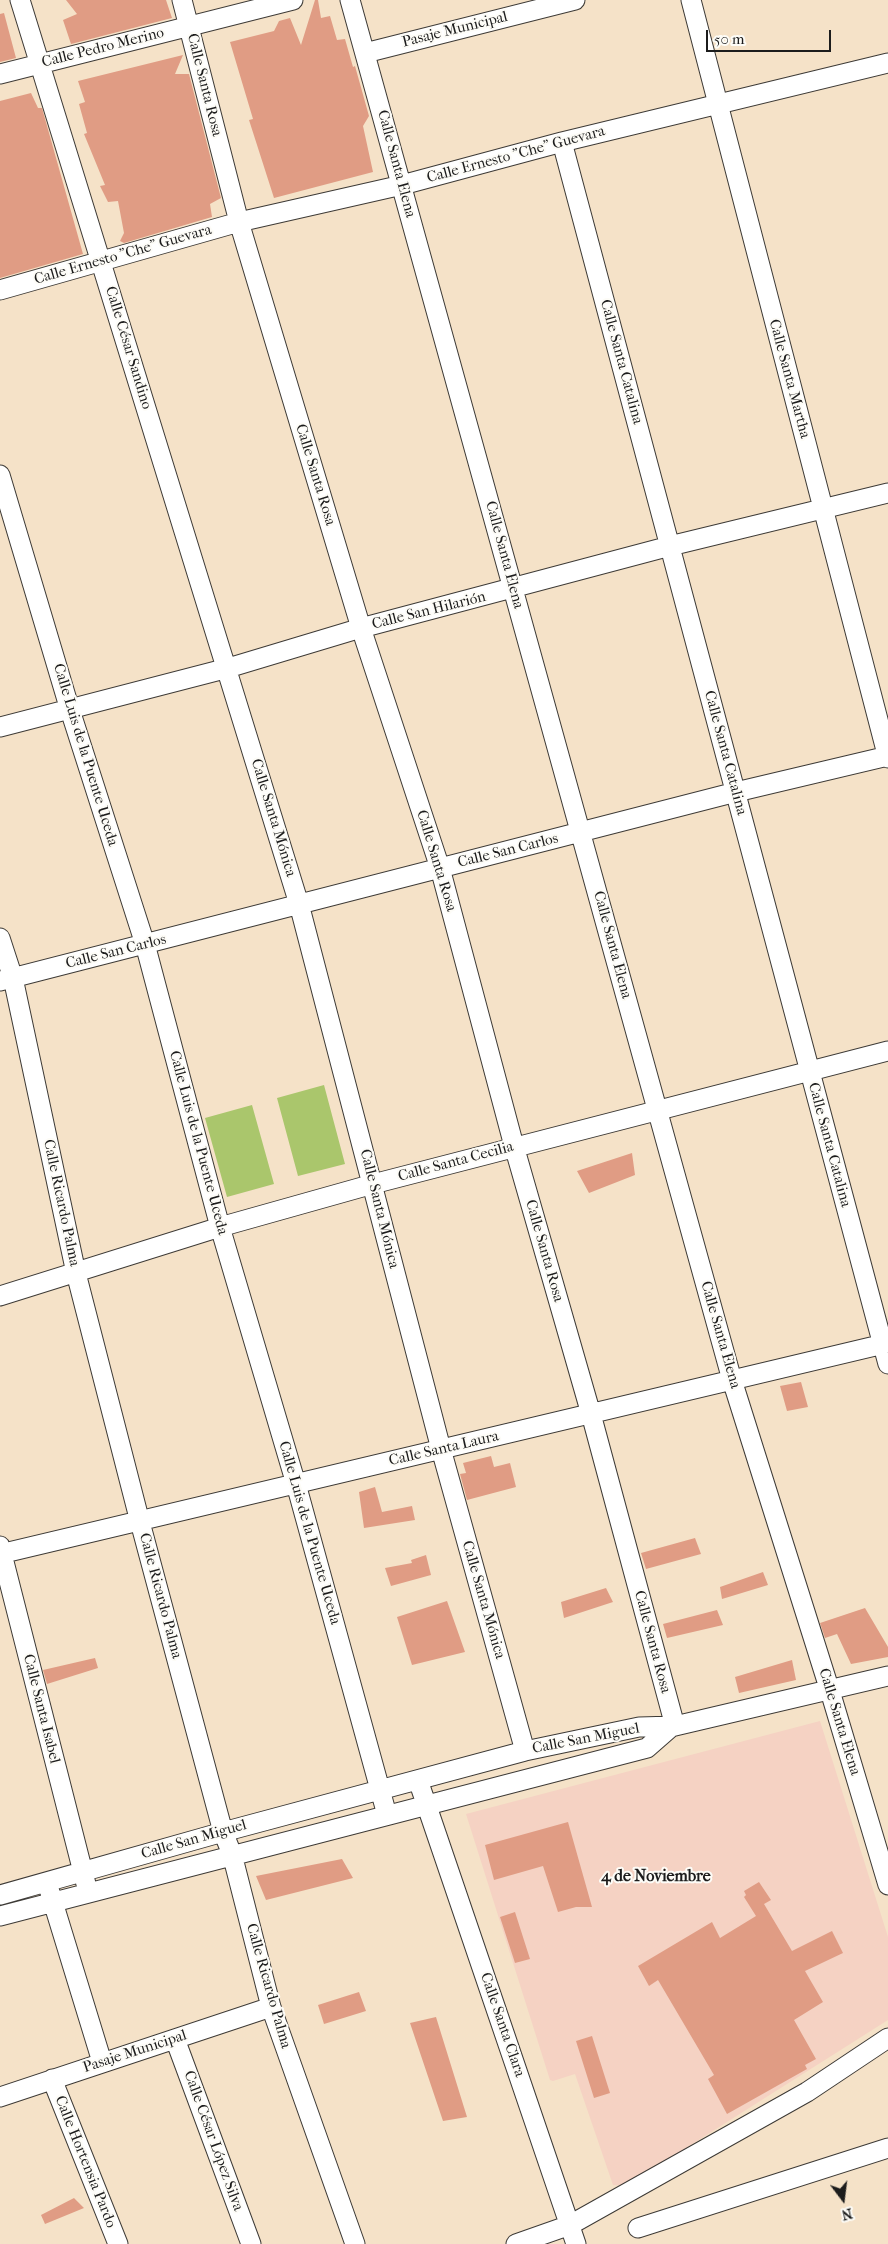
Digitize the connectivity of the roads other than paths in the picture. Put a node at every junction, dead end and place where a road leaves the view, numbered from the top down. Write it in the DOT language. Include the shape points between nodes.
graph roads {
  1 [pos="20,0"];
  2 [pos="182,0"];
  3 [pos="293,0"];
  4 [pos="350,0"];
  5 [pos="575,0"];
  6 [pos="691,0"];
  7 [pos="190,27"];
  8 [pos="365,53"];
  9 [pos="888,62"];
  10 [pos="38,64"];
  11 [pos="0,74"];
  12 [pos="718,105"];
  13 [pos="562,142"];
  14 [pos="402,185"];
  15 [pos="239,222"];
  16 [pos="101,261"];
  17 [pos="0,290"];
  18 [pos="0,475"];
  19 [pos="888,493"];
  20 [pos="824,510"];
  21 [pos="670,546"];
  22 [pos="513,589"];
  23 [pos="361,628"];
  24 [pos="228,668"];
  25 [pos="70,710"];
  26 [pos="0,727"];
  27 [pos="888,756"];
  28 [pos="736,792"];
  29 [pos="581,832"];
  30 [pos="440,868"];
  31 [pos="300,904"];
  32 [pos="0,938"];
  33 [pos="145,944"];
  34 [pos="7,980"];
  35 [pos="888,1051"];
  36 [pos="810,1070"];
  37 [pos="657,1110"];
  38 [pos="514,1146"];
  39 [pos="373,1184"];
  40 [pos="220,1227"];
  41 [pos="76,1273"];
  42 [pos="0,1296"];
  43 [pos="885,1344"];
  44 [pos="888,1364"];
  45 [pos="732,1380"];
  46 [pos="591,1414"];
  47 [pos="441,1449"];
  48 [pos="296,1484"];
  49 [pos="140,1522"];
  50 [pos="1,1551"];
  51 [pos="888,1676"];
  52 [pos="830,1691"];
  53 [pos="673,1727"];
  54 [pos="526,1751"];
  55 [pos="418,1780"];
  56 [pos="382,1790"];
  57 [pos="426,1807"];
  58 [pos="387,1815"];
  59 [pos="223,1832"];
  60 [pos="232,1854"];
  61 [pos="82,1872"];
  62 [pos="47,1882"];
  63 [pos="888,1885"];
  64 [pos="88,1892"];
  65 [pos="0,1895"];
  66 [pos="53,1901"];
  67 [pos="0,1916"];
  68 [pos="271,2007"];
  69 [pos="175,2038"];
  70 [pos="888,2038"];
  71 [pos="102,2062"];
  72 [pos="52,2079"];
  73 [pos="0,2097"];
  74 [pos="888,2148"];
  75 [pos="570,2225"];
  76 [pos="638,2228"];
  77 [pos="118,2244"];
  78 [pos="251,2244"];
  79 [pos="355,2244"];
  80 [pos="516,2244"];
  81 [pos="576,2244"];
  1 -- 10 [label="street, Calle César Sandino"];
  2 -- 7 [label="street, Calle Santa Rosa"];
  3 -- 7 [label="street, Calle Pedro Merino"];
  4 -- 8 [label="street, Calle Santa Elena"];
  5 -- 8 [label="street, Pasaje Municipal"];
  6 -- 12 [label="street, Calle Santa Martha"];
  7 -- 10 [label="street, Calle Pedro Merino"];
  7 -- 15 [label="street, Calle Santa Rosa"];
  8 -- 14 [label="street, Calle Santa Elena"];
  9 -- 12 [label="street, Calle Ernesto \"Che\" Guevara"];
  10 -- 11 [label="street, Calle Pedro Merino"];
  10 -- 16 [label="street, Calle César Sandino"];
  12 -- 13 [label="street, Calle Ernesto \"Che\" Guevara"];
  12 -- 20 [label="street, Calle Santa Martha"];
  13 -- 14 [label="street, Calle Ernesto \"Che\" Guevara"];
  13 -- 21 [label="street, Calle Santa Catalina"];
  14 -- 15 [label="street, Calle Ernesto \"Che\" Guevara"];
  14 -- 22 [label="street, Calle Santa Elena"];
  15 -- 16 [label="street, Calle Ernesto \"Che\" Guevara"];
  15 -- 23 [label="street, Calle Santa Rosa"];
  16 -- 17 [label="street, Calle Ernesto \"Che\" Guevara"];
  16 -- 24 [label="street, Calle César Sandino"];
  18 -- 25 [label="street, Calle Luis de la Puente Uceda"];
  19 -- 20 [label="street, Calle San Hilarión"];
  20 -- 21 [label="street, Calle San Hilarión"];
  20 -- 27 [label="street, Calle Santa Martha"];
  21 -- 22 [label="street, Calle San Hilarión"];
  21 -- 28 [label="street, Calle Santa Catalina"];
  22 -- 23 [label="street, Calle San Hilarión"];
  22 -- 29 [label="street, Calle Santa Elena"];
  23 -- 24 [label="street, Calle San Hilarión"];
  23 -- 30 [label="street, Calle Santa Rosa"];
  24 -- 25 [label="street, Calle San Hilarión"];
  24 -- 31 [label="street, Calle Santa Mónica"];
  25 -- 26 [label="street, Calle San Hilarión"];
  25 -- 33 [label="street, Calle Luis de la Puente Uceda"];
  27 -- 28 [label="street, Calle San Carlos"];
  28 -- 29 [label="street, Calle San Carlos"];
  28 -- 36 [label="street, Calle Santa Catalina"];
  29 -- 30 [label="street, Calle San Carlos"];
  29 -- 37 [label="street, Calle Santa Elena"];
  30 -- 31 [label="street, Calle San Carlos"];
  30 -- 38 [label="street, Calle Santa Rosa"];
  31 -- 33 [label="street, Calle San Carlos"];
  31 -- 39 [label="street, Calle Santa Mónica"];
  32 -- 34 [label="street, Calle Ricardo Palma"];
  33 -- 34 [label="street, Calle San Carlos"];
  33 -- 40 [label="street, Calle Luis de la Puente Uceda"];
  34 -- 41 [label="street, Calle Ricardo Palma"];
  35 -- 36 [label="street, Calle Santa Cecilia"];
  36 -- 37 [label="street, Calle Santa Cecilia"];
  36 -- 43 [label="street, Calle Santa Catalina"];
  37 -- 38 [label="street, Calle Santa Cecilia"];
  37 -- 45 [label="street, Calle Santa Elena"];
  38 -- 39 [label="street, Calle Santa Cecilia"];
  38 -- 46 [label="street, Calle Santa Rosa"];
  39 -- 40 [label="street, Calle Santa Cecilia"];
  39 -- 47 [label="street, Calle Santa Mónica"];
  40 -- 41 [label="street, Calle Santa Cecilia"];
  40 -- 48 [label="street, Calle Luis de la Puente Uceda"];
  41 -- 42 [label="street, Calle Santa Cecilia"];
  41 -- 49 [label="street, Calle Ricardo Palma"];
  43 -- 44 [label="street, Calle Santa Catalina"];
  43 -- 45 [label="street, Calle Santa Laura"];
  45 -- 46 [label="street, Calle Santa Laura"];
  45 -- 52 [label="street, Calle Santa Elena"];
  46 -- 47 [label="street, Calle Santa Laura"];
  46 -- 53 [label="street, Calle Santa Rosa"];
  47 -- 48 [label="street, Calle Santa Laura"];
  47 -- 54 [label="street, Calle Santa Mónica"];
  48 -- 49 [label="street, Calle Santa Laura"];
  48 -- 56 [label="street, Calle Luis de la Puente Uceda"];
  49 -- 50 [label="street, Calle Santa Laura"];
  49 -- 59 [label="street, Calle Ricardo Palma"];
  50 -- 61 [label="street, Calle Santa Isabel"];
  51 -- 52 [label="street"];
  52 -- 53 [label="street"];
  52 -- 63 [label="street, Calle Santa Elena"];
  53 -- 54 [label="street, Calle San Miguel" via="639,1727"];
  53 -- 57 [label="street, Calle San Miguel" via="647,1748"];
  54 -- 55 [label="street, Calle San Miguel"];
  55 -- 56 [label="street, Calle San Miguel"];
  55 -- 57 [label="street, Calle Santa Clara"];
  56 -- 58 [label="street, Calle Luis de la Puente Uceda"];
  56 -- 59 [label="street, Calle San Miguel"];
  57 -- 58 [label="street, Calle San Miguel"];
  57 -- 75 [label="street, Calle Santa Clara"];
  58 -- 60 [label="street, Calle San Miguel"];
  59 -- 60 [label="street, Calle Ricardo Palma"];
  59 -- 61 [label="street, Calle San Miguel"];
  60 -- 64 [label="street, Calle San Miguel"];
  60 -- 68 [label="street, Calle Ricardo Palma"];
  61 -- 62 [label="street, Calle San Miguel"];
  61 -- 64 [label="street, Calle Santa Isabel"];
  62 -- 65 [label="street, Calle San Miguel"];
  62 -- 66 [label="street"];
  64 -- 66 [label="street, Calle San Miguel"];
  66 -- 67 [label="street, Calle San Miguel"];
  66 -- 71 [label="street"];
  68 -- 69 [label="street, Pasaje Municipal"];
  68 -- 79 [label="street, Calle Ricardo Palma"];
  69 -- 71 [label="street, Pasaje Municipal"];
  69 -- 78 [label="street, Calle César López Silva"];
  70 -- 75 [label="street" via="807,2092"];
  71 -- 72 [label="street, Pasaje Municipal"];
  72 -- 73 [label="street, Pasaje Municipal"];
  72 -- 77 [label="street, Calle Hortensia Pardo"];
  74 -- 76 [label="street"];
  75 -- 80 [label="street"];
  75 -- 81 [label="street, Calle Santa Clara"];
}
